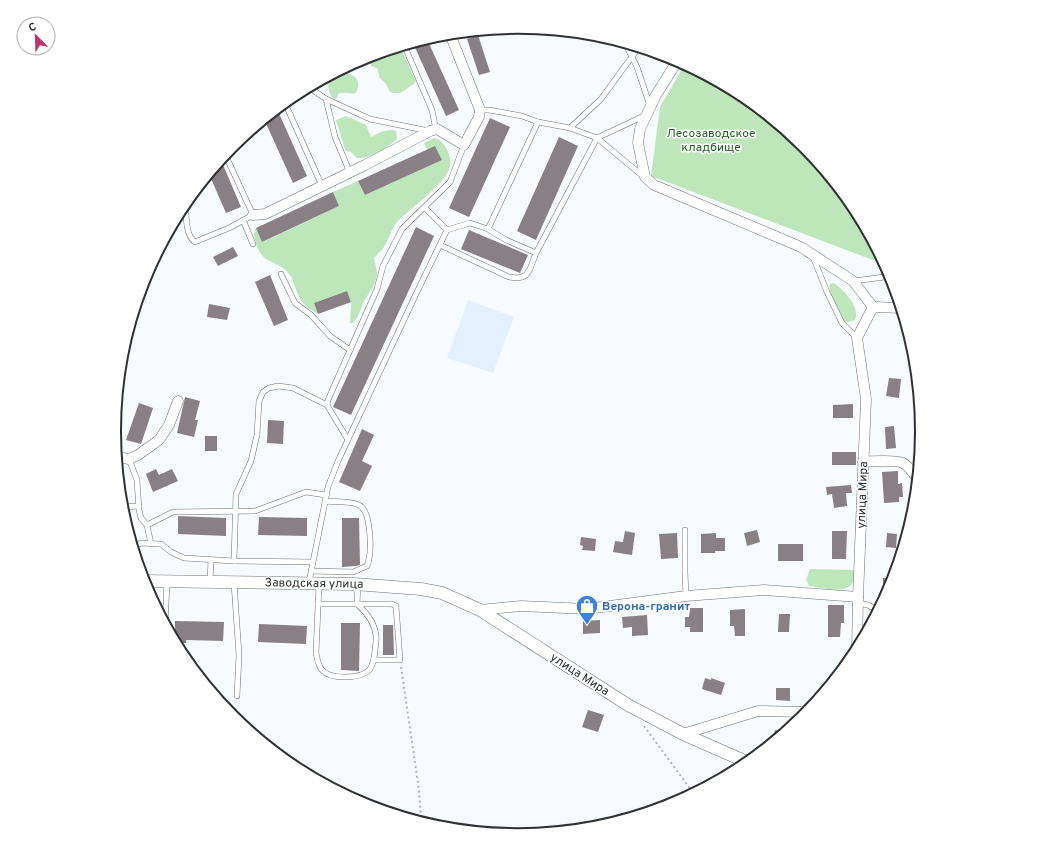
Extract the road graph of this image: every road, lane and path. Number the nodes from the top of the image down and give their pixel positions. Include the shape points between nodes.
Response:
1 (452, 40) edge
2 (629, 50) edge
3 (406, 51) edge
4 (635, 52) edge
5 (632, 57) junction
6 (675, 66) edge
7 (314, 91) edge
8 (326, 99) junction
9 (287, 109) edge
10 (480, 110) junction
11 (649, 111) junction
12 (538, 122) junction
13 (570, 128) junction
14 (433, 130) junction
15 (597, 138) junction
16 (464, 145) junction
17 (228, 160) edge
18 (350, 173) junction
19 (645, 178) junction
20 (322, 186) junction
21 (425, 208) junction
22 (187, 213) edge
23 (253, 215) junction
24 (243, 220) junction
25 (488, 229) junction
26 (448, 230) junction
27 (253, 244) dead end
28 (440, 245) junction
29 (536, 253) junction
30 (812, 254) junction
31 (281, 274) dead end
32 (885, 277) edge
33 (853, 281) junction
34 (873, 307) junction
35 (896, 308) edge
36 (857, 338) junction
37 (350, 350) junction
38 (178, 401) dead end
39 (327, 405) junction
40 (348, 440) junction
41 (122, 458) edge
42 (129, 459) junction
43 (864, 462) junction
44 (914, 473) edge
45 (326, 494) junction
46 (325, 501) junction
47 (139, 506) junction
48 (129, 507) edge
49 (235, 512) junction
50 (147, 525) junction
51 (685, 530) dead end
52 (151, 544) junction
53 (138, 545) edge
54 (211, 560) junction
55 (234, 561) junction
56 (313, 562) junction
57 (313, 579) junction
58 (150, 581) edge
59 (167, 581) junction
60 (210, 582) junction
61 (234, 582) junction
62 (358, 584) junction
63 (686, 596) junction
64 (858, 600) junction
65 (318, 604) junction
66 (358, 604) junction
67 (874, 608) edge
68 (480, 610) junction
69 (166, 614) edge
70 (857, 639) edge
71 (374, 660) junction
72 (400, 660) junction
73 (237, 696) dead end
74 (801, 712) edge
75 (642, 724) dead end
76 (684, 734) junction
77 (742, 760) edge
78 (691, 790) edge
79 (421, 816) edge

1 - 10 street
2 - 5 lane
3 - 14 lane via 432,110
4 - 5 lane
5 - 11 lane
5 - 13 lane via 601,99
6 - 11 street
7 - 8 lane
8 - 14 lane via 370,118
8 - 18 lane via 335,137
9 - 20 lane
10 - 12 lane via 522,116
10 - 16 street
11 - 15 lane
11 - 19 street via 640,129 638,143
12 - 13 lane
12 - 25 lane
13 - 15 lane
14 - 16 street via 437,129
14 - 18 street
15 - 19 lane
15 - 29 lane
16 - 21 lane via 450,182
17 - 23 lane
18 - 20 street
19 - 30 street via 654,185 801,247
20 - 23 street via 265,214
21 - 26 lane
21 - 37 lane via 402,229 383,266 377,289
22 - 24 lane via 190,237 195,242
23 - 24 lane
24 - 27 lane
25 - 26 lane via 470,223
25 - 29 lane
26 - 28 lane
28 - 29 lane via 517,278 526,275
28 - 40 lane
30 - 33 street
30 - 36 lane via 842,323
31 - 37 lane via 295,303 311,315 330,336
32 - 33 lane
33 - 34 street
34 - 35 street
34 - 36 street
36 - 43 street, улица Мира via 866,399
37 - 39 lane
38 - 42 street via 169,425 159,440
39 - 40 lane
39 - 49 lane via 294,388 278,386 263,392 259,401 257,435 251,461 236,494
40 - 45 lane
41 - 42 street
42 - 47 lane via 137,480
43 - 44 street via 902,462
43 - 64 street, улица Мира
45 - 46 lane
45 - 49 lane via 306,492 255,511
46 - 56 lane
46 - 57 lane via 357,504 362,507 369,519 370,560 367,566 353,572
47 - 48 lane
47 - 50 lane via 141,518
49 - 50 lane via 173,512
49 - 55 lane
50 - 52 lane
51 - 63 lane
52 - 53 lane
52 - 54 lane via 161,544 184,558
54 - 55 lane
54 - 60 lane
55 - 56 lane
56 - 57 lane
57 - 61 street, Заводская улица
57 - 62 street, Заводская улица
57 - 65 lane
58 - 59 street, Заводская улица
59 - 60 street, Заводская улица
59 - 69 lane
60 - 61 street, Заводская улица
61 - 73 lane via 239,655
62 - 66 lane
62 - 68 street, Заводская улица via 442,593
63 - 64 street via 764,590
63 - 68 street via 587,609 521,606
64 - 67 lane
64 - 70 street, улица Мира
65 - 66 lane
65 - 71 lane via 316,653 322,670 330,676 358,676 370,670
66 - 71 lane via 366,612 376,635
66 - 72 lane via 396,606
68 - 76 street, улица Мира via 628,705
71 - 72 lane
72 - 79 path
74 - 76 street via 758,712
75 - 78 path
76 - 77 street, улица Мира

